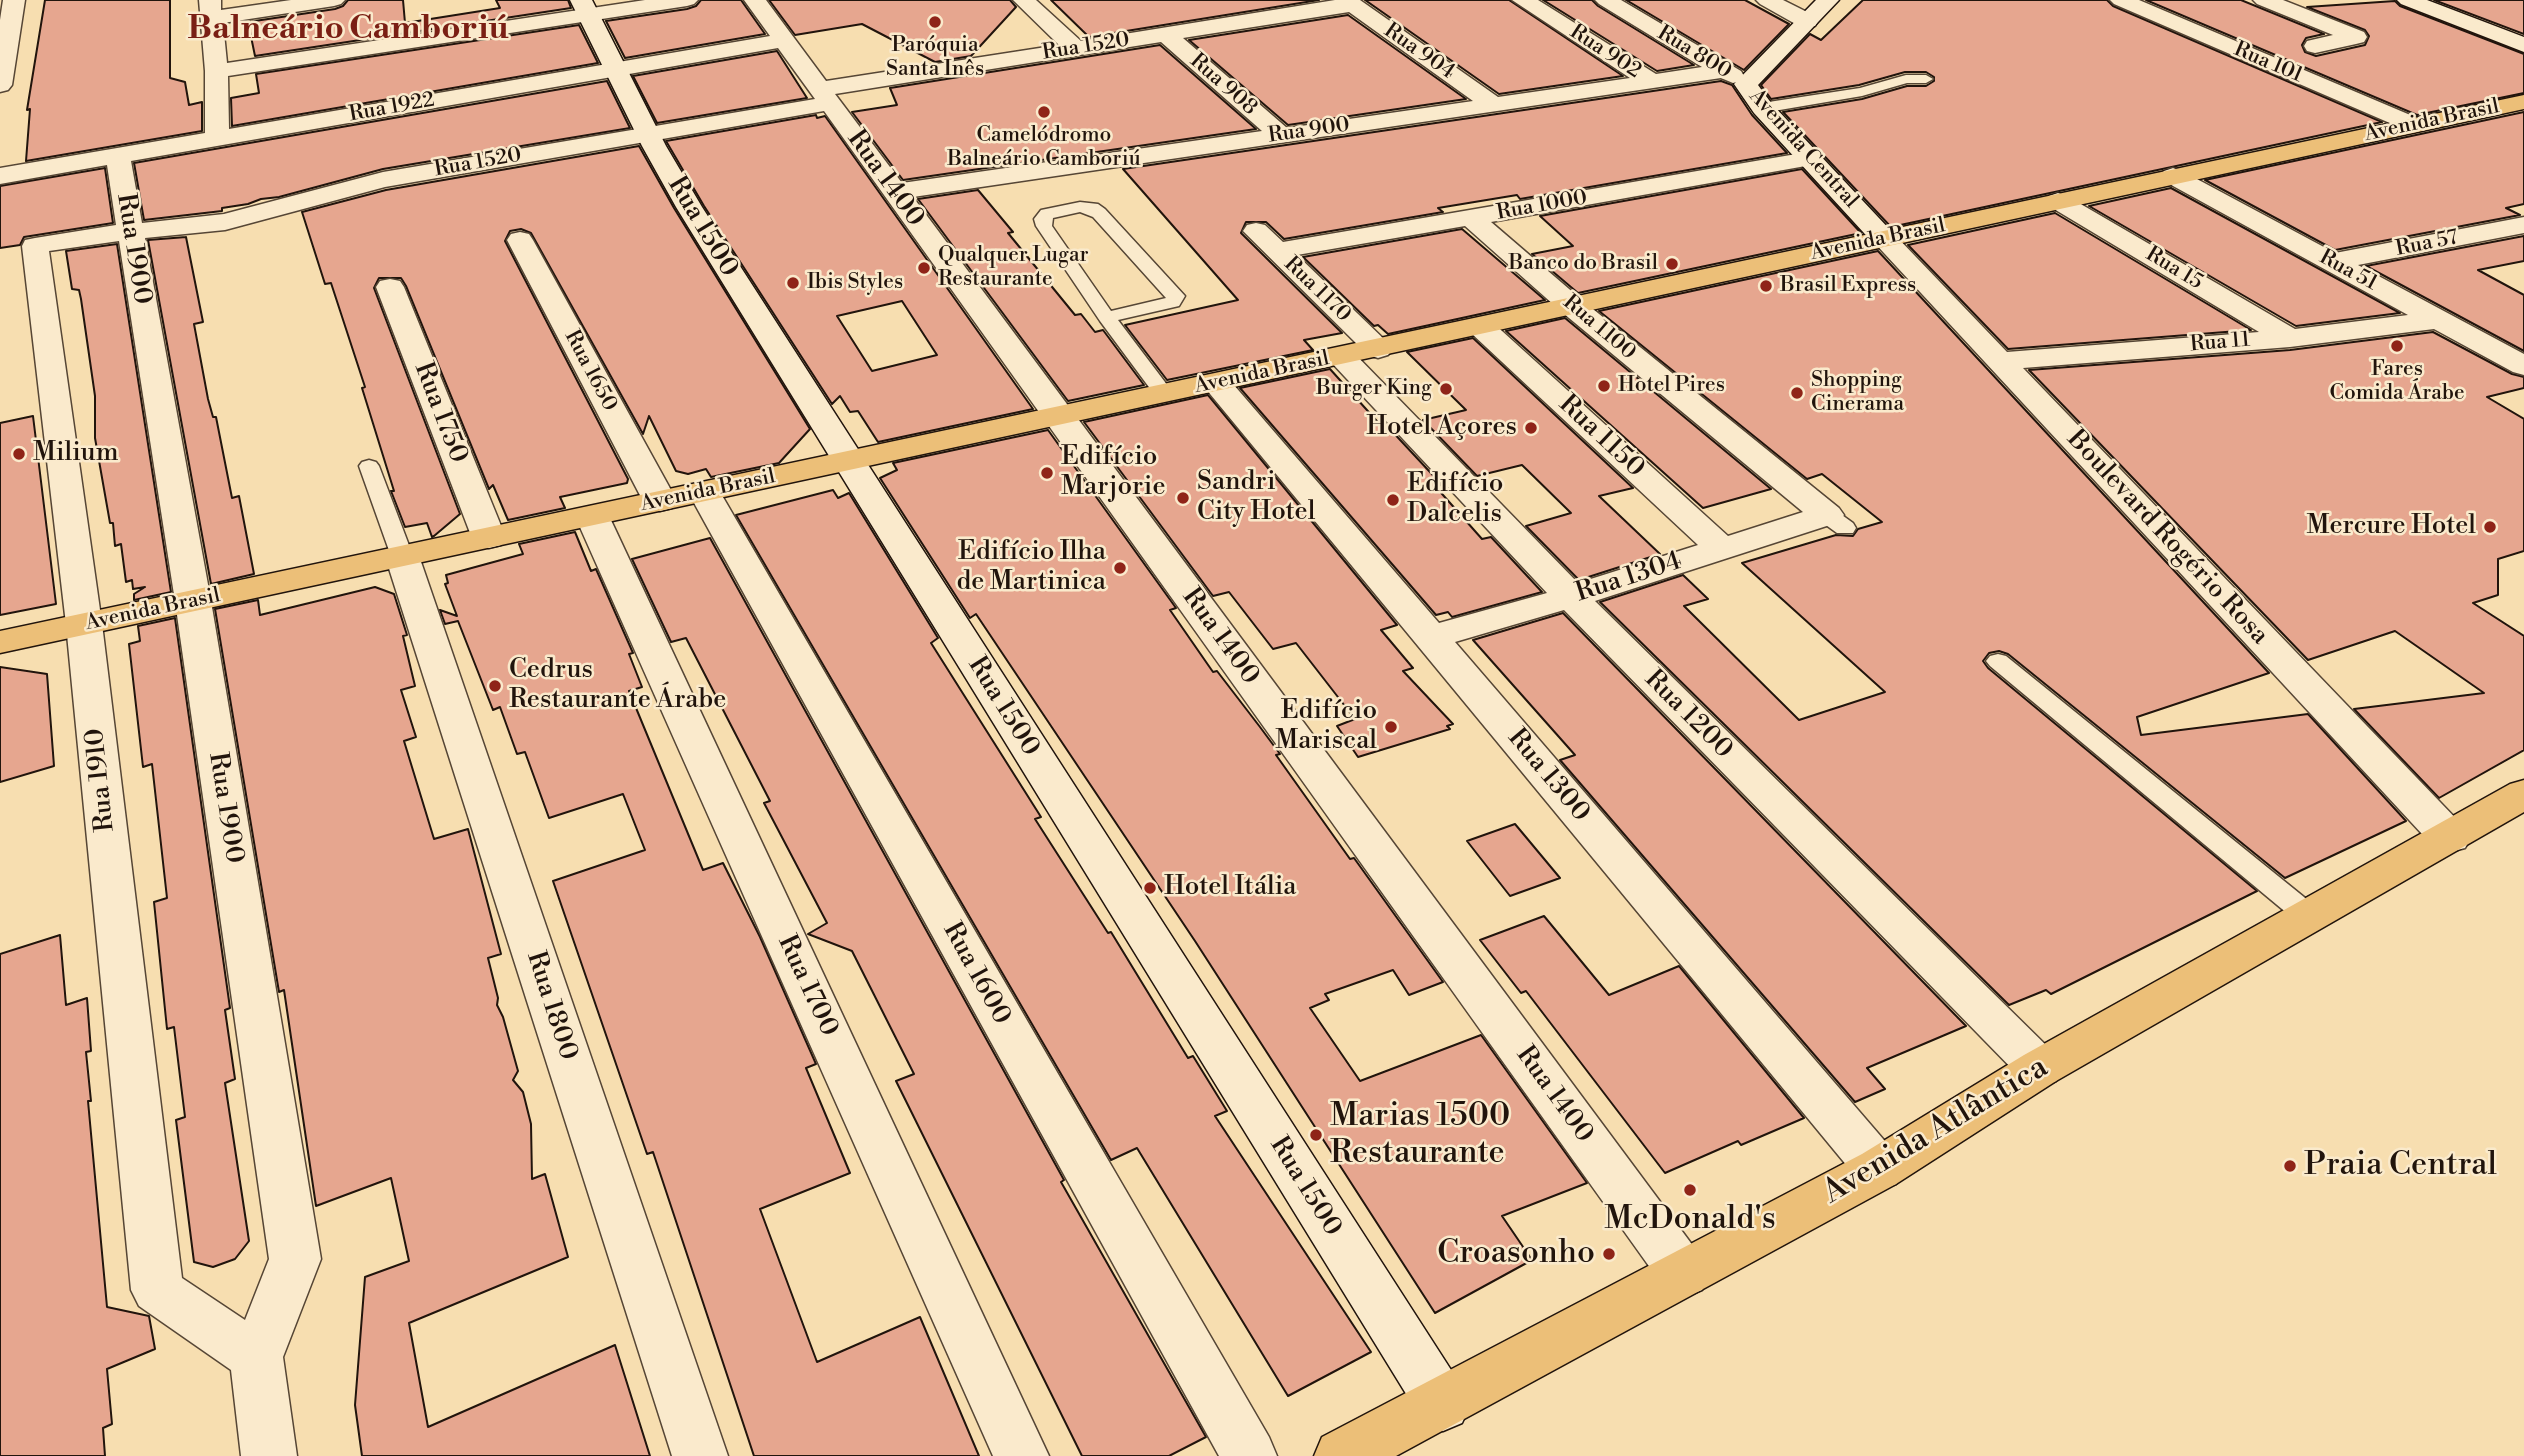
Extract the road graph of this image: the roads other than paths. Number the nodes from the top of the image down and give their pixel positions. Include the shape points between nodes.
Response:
1 (14, 0) edge
2 (334, 0) edge
3 (687, 0) edge
4 (755, 0) edge
5 (1024, 0) edge
6 (1523, 0) edge
7 (1606, 0) edge
8 (1768, 0) edge
9 (1828, 0) edge
10 (2121, 0) edge
11 (2264, 0) edge
12 (2408, 0) edge
13 (1349, 2) edge
14 (585, 7) edge
15 (1202, 8) dead end
16 (211, 9) edge
17 (1807, 21) junction
18 (1223, 25) junction
19 (1165, 34) junction
20 (785, 40) junction
21 (2524, 45) edge
22 (2315, 46) dead end
23 (1076, 48) junction
24 (616, 69) junction
25 (216, 71) junction
26 (1724, 71) junction
27 (1926, 79) dead end
28 (1651, 81) junction
29 (1745, 84) junction
30 (0, 85) edge
31 (825, 96) junction
32 (2524, 102) edge
33 (1493, 104) junction
34 (1762, 108) junction
35 (2414, 125) junction
36 (648, 134) junction
37 (1281, 135) junction
38 (217, 138) junction
39 (118, 156) junction
40 (1808, 159) junction
41 (0, 176) edge
42 (2173, 176) junction
43 (895, 192) junction
44 (2058, 201) junction
45 (1471, 218) junction
46 (2524, 225) edge
47 (130, 232) junction
48 (1884, 239) junction
49 (520, 240) dead end
50 (1266, 241) joint
51 (2330, 262) junction
52 (390, 287) dead end
53 (1573, 307) junction
54 (1106, 317) junction
55 (2438, 320) junction
56 (1481, 327) junction
57 (2290, 338) junction
58 (1378, 349) junction
59 (1341, 356) junction
60 (2001, 361) junction
61 (2524, 366) edge
62 (1216, 383) junction
63 (1164, 394) junction
64 (1060, 416) junction
65 (848, 461) junction
66 (369, 466) dead end
67 (704, 492) junction
68 (660, 501) junction
69 (593, 516) junction
70 (1836, 521) joint
71 (489, 538) junction
72 (1720, 547) junction
73 (402, 556) junction
74 (1571, 597) junction
75 (193, 601) junction
76 (84, 624) junction
77 (1430, 637) junction
78 (0, 642) edge
79 (1998, 661) dead end
80 (2524, 794) edge
81 (2450, 838) junction
82 (2310, 917) junction
83 (2040, 1068) junction
84 (1879, 1169) junction
85 (1684, 1274) junction
86 (256, 1357) junction
87 (1443, 1405) junction
88 (269, 1456) edge
89 (700, 1456) edge
90 (1021, 1456) edge
91 (1249, 1456) edge
92 (1342, 1456) edge

1 - 30 street
2 - 16 street
3 - 14 street
4 - 20 street, Rua 1400
5 - 23 street
6 - 28 street, Rua 902
7 - 26 street, Rua 800
8 - 17 street
9 - 17 street, Avenida Central
10 - 35 street, Rua 101
11 - 22 street via 2356,37
12 - 21 street
13 - 18 street, Rua 1520
13 - 33 street, Rua 904
14 - 24 street, Rua 1500
14 - 25 street
15 - 18 street
16 - 25 street
17 - 29 street, Avenida Central
18 - 19 street, Rua 1520
19 - 23 street, Rua 1520
19 - 37 street, Rua 908
20 - 24 street, Rua 1922
20 - 31 street, Rua 1400
23 - 31 street, Rua 1520
24 - 36 street, Rua 1500
24 - 38 street, Rua 1922
25 - 38 street
26 - 28 street, Rua 900
26 - 29 street, Rua 800
27 - 34 lane
28 - 33 street, Rua 900
29 - 34 street, Avenida Central
31 - 36 street, Rua 1520
31 - 43 street, Rua 1400
32 - 35 main road, Avenida Brasil
33 - 37 street, Rua 900
34 - 40 street, Avenida Central
35 - 42 main road, Avenida Brasil
36 - 47 street, Rua 1520 via 383,180 225,222
36 - 65 street, Rua 1500
37 - 43 street, Rua 900
38 - 39 street, Rua 1922
39 - 41 street, Rua 1922
39 - 47 street, Rua 1900
40 - 45 street, Rua 1000
40 - 48 street, Avenida Central
42 - 44 main road, Avenida Brasil
42 - 51 street, Rua 51
43 - 64 street, Rua 1400
44 - 48 main road, Avenida Brasil
44 - 57 street, Rua 15
45 - 50 street, Rua 1000
45 - 53 street, Rua 1100
46 - 51 street, Rua 57
47 - 75 street, Rua 1900
47 - 76 street, Rua 1910 via 36,246
48 - 53 main road, Avenida Brasil
48 - 60 street, Boulevard Rogério Rosa
49 - 68 street, Rua 1650
50 - 58 street, Rua 1170
51 - 55 street, Rua 51
52 - 71 street, Rua 1750
53 - 56 main road, Avenida Brasil
53 - 70 street, Rua 1100
54 - 54 lane via 1044,226 1042,219 1047,215 1080,207 1099,212 1176,296 1173,302
54 - 63 lane
55 - 57 street, Rua 11
55 - 61 street, Rua 51
56 - 58 main road, Avenida Brasil
56 - 72 street, Rua 1150
57 - 60 street, Rua 11
58 - 59 main road, Avenida Brasil
59 - 62 main road, Avenida Brasil
59 - 74 street, Rua 1200
60 - 81 street, Boulevard Rogério Rosa
62 - 63 main road, Avenida Brasil
62 - 77 street, Rua 1300
63 - 64 main road, Avenida Brasil
64 - 65 main road, Avenida Brasil
64 - 85 street, Rua 1400
65 - 67 main road, Avenida Brasil
65 - 87 street, Rua 1500
66 - 73 lane
67 - 68 main road, Avenida Brasil
67 - 91 street, Rua 1600
68 - 69 main road, Avenida Brasil
69 - 71 main road, Avenida Brasil
69 - 90 street, Rua 1700
70 - 72 street, Rua 1304
71 - 73 main road, Avenida Brasil
72 - 74 street, Rua 1304
73 - 75 main road, Avenida Brasil
73 - 89 street, Rua 1800
74 - 77 street, Rua 1304
74 - 83 street, Rua 1200
75 - 76 main road, Avenida Brasil
75 - 86 street, Rua 1900 via 296,1259
76 - 78 main road, Avenida Brasil
76 - 86 street, Rua 1910 via 157,1290
77 - 84 street, Rua 1300
79 - 82 lane
80 - 81 main road, Avenida Atlântica
81 - 82 main road, Avenida Atlântica
82 - 83 main road, Avenida Atlântica
83 - 84 main road, Avenida Atlântica
84 - 85 main road, Avenida Atlântica
85 - 87 main road, Avenida Atlântica
86 - 88 street, Rua 1900
87 - 92 main road, Avenida Atlântica

